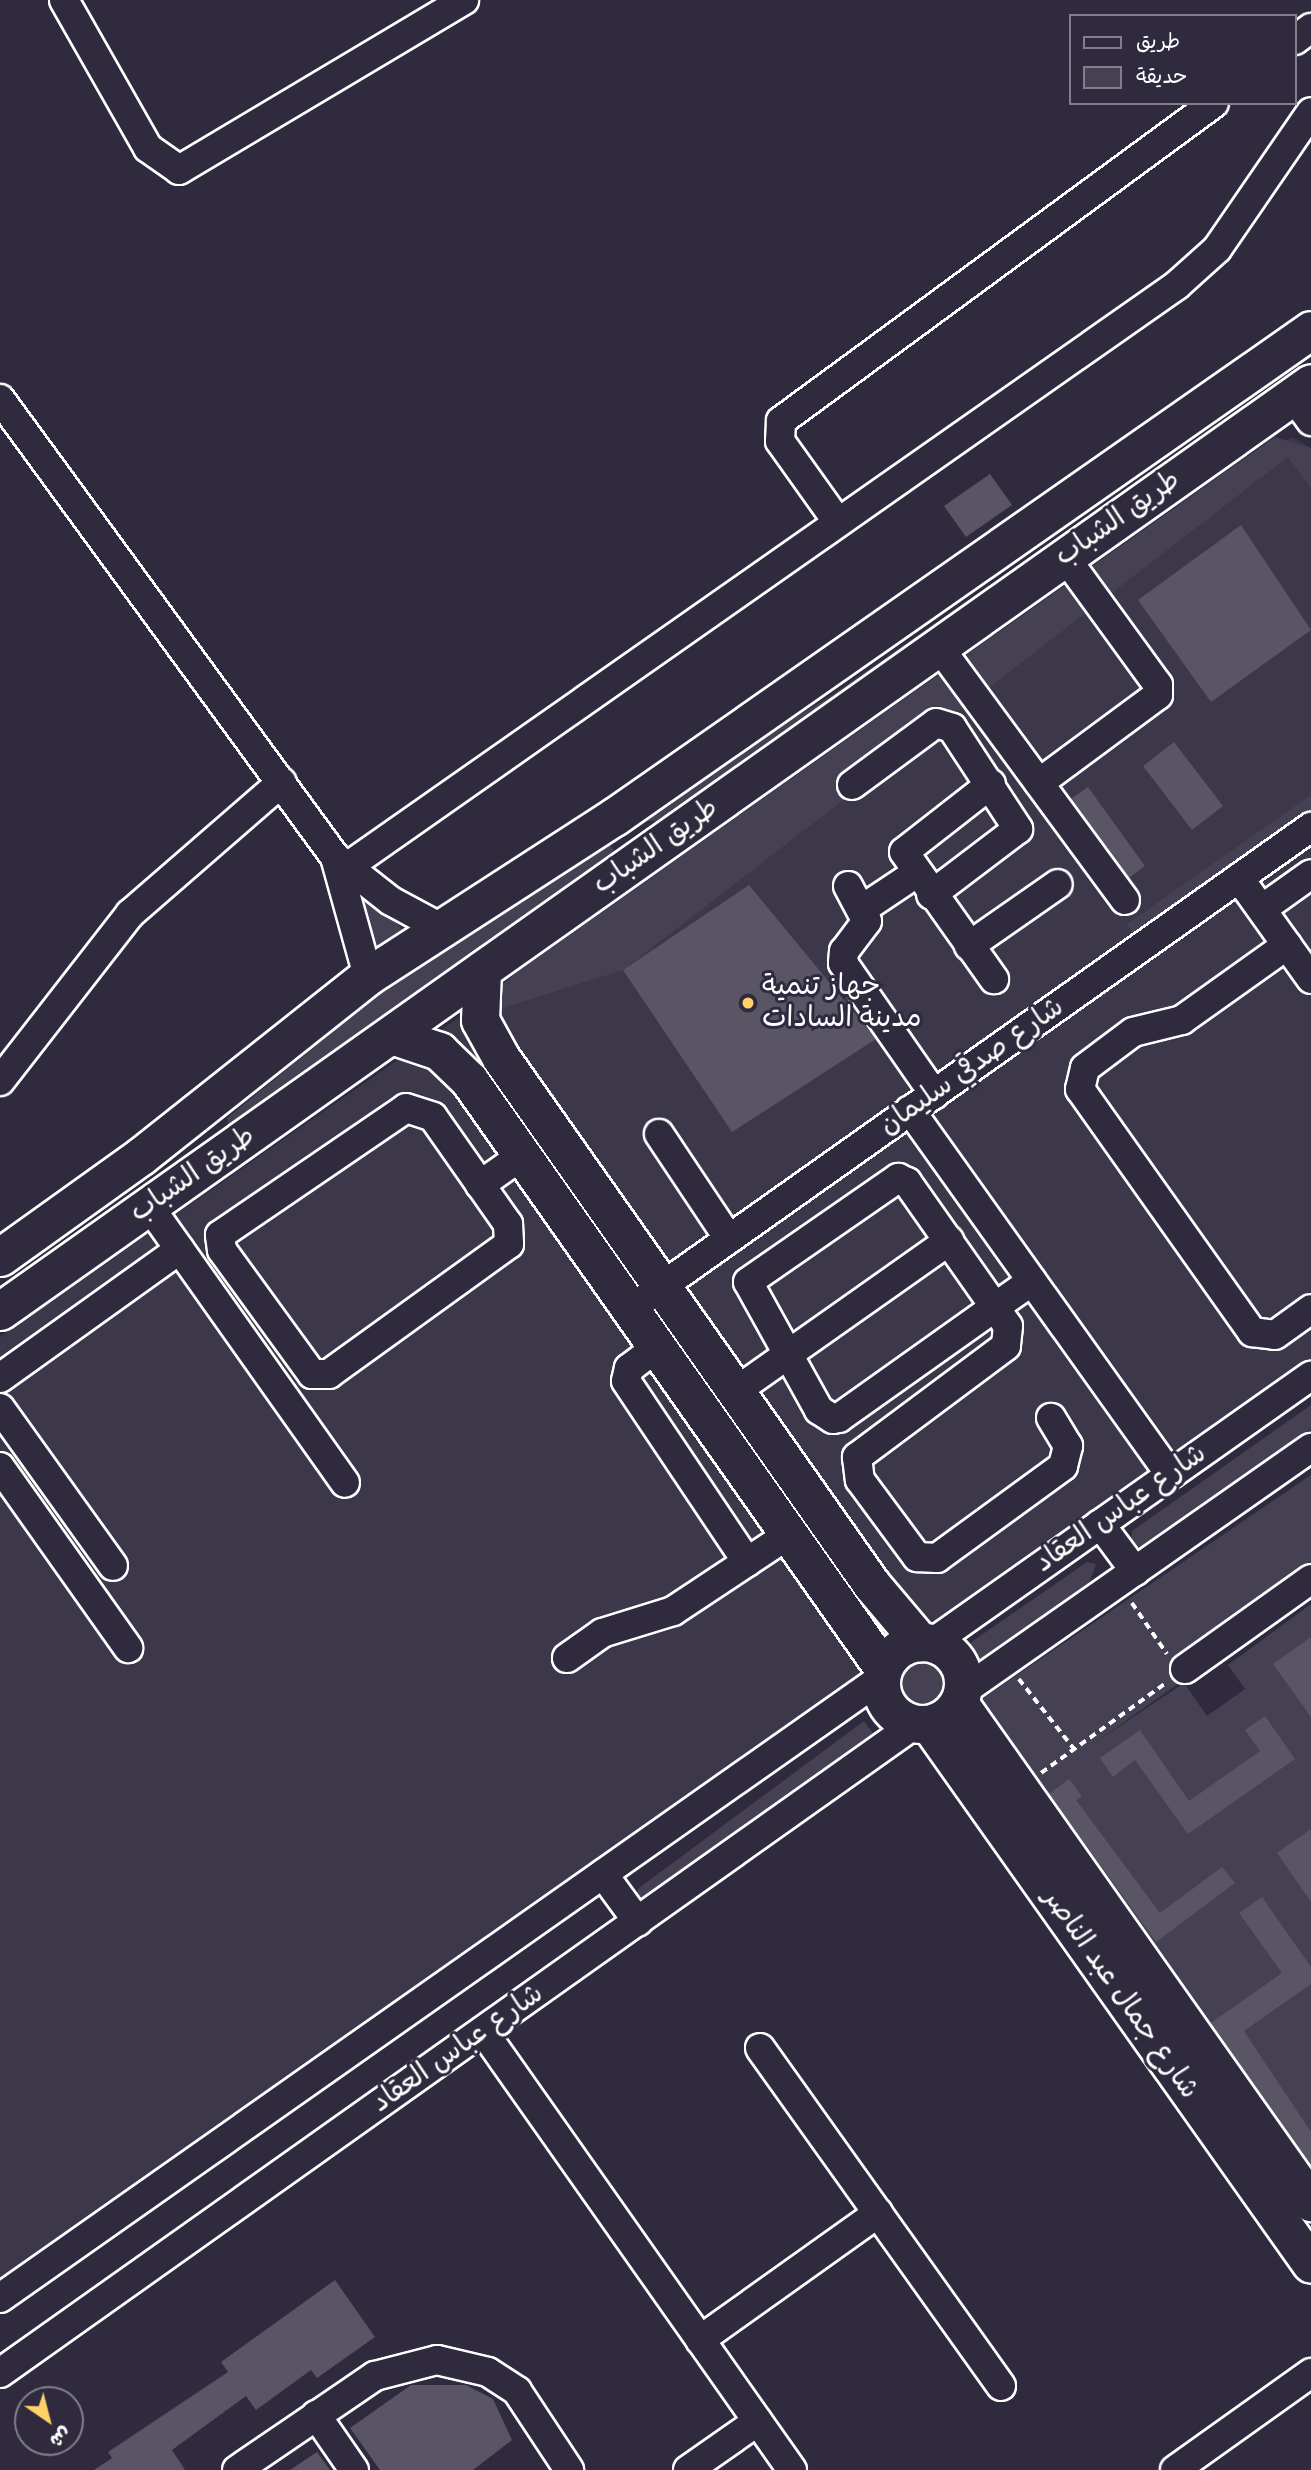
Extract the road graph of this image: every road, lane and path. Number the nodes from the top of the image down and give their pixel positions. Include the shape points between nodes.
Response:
1 (64, 0) edge
2 (464, 0) edge
3 (1211, 105) edge
4 (1311, 112) edge
5 (1311, 330) edge
6 (0, 399) edge
7 (1305, 400) edge
8 (837, 522) junction
9 (1065, 557) junction
10 (939, 647) junction
11 (282, 782) junction
12 (1039, 783) junction
13 (991, 784) junction
14 (852, 785) dead end
15 (614, 817) junction
16 (1311, 827) edge
17 (643, 856) junction
18 (341, 865) junction
19 (1311, 874) edge
20 (1239, 878) junction
21 (923, 884) junction
22 (1058, 884) dead end
23 (1125, 900) dead end
24 (1262, 909) junction
25 (439, 927) junction
26 (1287, 945) junction
27 (970, 946) junction
28 (482, 970) junction
29 (368, 976) junction
30 (993, 979) dead end
31 (1311, 979) edge
32 (391, 1035) junction
33 (501, 1058) junction
34 (469, 1080) junction
35 (0, 1081) edge
36 (934, 1094) junction
37 (911, 1110) junction
38 (192, 1114) junction
39 (659, 1134) dead end
40 (225, 1152) junction
41 (524, 1154) junction
42 (480, 1185) junction
43 (149, 1206) junction
44 (729, 1239) junction
45 (949, 1241) junction
46 (180, 1249) junction
47 (0, 1256) edge
48 (1032, 1281) junction
49 (662, 1286) junction
50 (633, 1307) junction
51 (995, 1307) junction
52 (1311, 1309) edge
53 (0, 1311) edge
54 (660, 1345) junction
55 (791, 1352) junction
56 (1311, 1376) edge
57 (0, 1378) edge
58 (744, 1400) junction
59 (0, 1408) edge
60 (1051, 1418) dead end
61 (721, 1430) junction
62 (1311, 1448) edge
63 (0, 1467) edge
64 (1170, 1475) junction
65 (345, 1483) dead end
66 (1100, 1524) junction
67 (791, 1533) junction
68 (747, 1562) junction
69 (113, 1566) dead end
70 (1126, 1577) junction
71 (1311, 1579) edge
72 (926, 1642) junction
73 (128, 1648) dead end
74 (566, 1658) dead end
75 (1005, 1662) junction
76 (1182, 1671) junction
77 (882, 1673) junction
78 (960, 1697) junction
79 (922, 1724) junction
80 (1074, 1749) junction
81 (1020, 1788) junction
82 (603, 1874) junction
83 (638, 1922) junction
84 (483, 2031) junction
85 (760, 2048) dead end
86 (1305, 2185) edge
87 (1263, 2196) junction
88 (878, 2213) junction
89 (1300, 2224) edge
90 (1311, 2264) edge
91 (0, 2298) edge
92 (701, 2340) junction
93 (0, 2373) edge
94 (1311, 2373) edge
95 (1001, 2386) dead end
96 (316, 2415) junction
97 (758, 2421) junction
98 (237, 2470) edge
99 (354, 2470) edge
100 (569, 2470) edge
101 (688, 2470) edge
102 (792, 2470) edge
103 (1175, 2470) edge

1 - 2 street via 148,148 178,170
3 - 8 street via 781,421 779,440
4 - 8 street via 1224,239 1177,285
5 - 15 main road, طريق الشباب
6 - 11 street
7 - 9 main road, طريق الشباب
8 - 18 street
9 - 10 main road, طريق الشباب
9 - 12 street via 1158,685 1158,695
10 - 12 street
10 - 17 main road, طريق الشباب
11 - 18 street
11 - 35 street via 130,915
12 - 23 street
13 - 14 street via 952,728 940,722
13 - 21 street via 905,846
13 - 21 street via 1018,824 1016,833
15 - 17 main road via 639,827
15 - 25 main road, طريق الشباب
16 - 20 street, شارع صدقي سليمان
17 - 28 main road, طريق الشباب
18 - 25 street via 391,901
18 - 29 street
19 - 24 street
20 - 24 street
20 - 36 street, شارع صدقي سليمان
21 - 27 street
21 - 36 street via 856,897 866,927 844,951 843,963
22 - 27 street
24 - 26 street
25 - 29 main road, طريق الشباب
26 - 31 street
26 - 52 street via 1182,1020 1133,1032 1085,1068 1080,1090 1252,1332 1275,1335
27 - 30 street
28 - 32 main road, طريق الشباب
28 - 33 main road via 480,1020
29 - 38 main road, طريق الشباب
32 - 34 main road via 439,1051
32 - 40 main road, طريق الشباب
33 - 34 main road via 484,1062
33 - 49 main road
34 - 41 main road
36 - 37 street, شارع صدقي سليمان
37 - 44 street, شارع صدقي سليمان
37 - 48 street
38 - 40 main road via 202,1139
38 - 47 main road, طريق الشباب
39 - 44 street
40 - 43 main road, طريق الشباب
41 - 42 street
41 - 50 main road
42 - 42 street via 433,1117 407,1108 223,1230 219,1246 300,1366 323,1376 505,1250 508,1224
43 - 46 street
43 - 53 main road, طريق الشباب
44 - 49 street, شارع صدقي سليمان
45 - 51 street
45 - 55 street
45 - 55 street via 907,1182 893,1178 775,1259 750,1278 748,1287
46 - 57 street
46 - 65 street
48 - 51 street
48 - 64 street
49 - 50 street, شارع صدقي سليمان
49 - 58 main road
50 - 54 main road
51 - 55 street via 839,1418 819,1410
51 - 60 street via 1008,1326 1006,1346 860,1450 860,1480 911,1552 937,1558 1063,1466 1068,1446
54 - 61 main road
54 - 68 street via 629,1368 626,1381
55 - 58 street
56 - 64 street, شارع عباس العقاد
58 - 61 main road
58 - 72 main road via 872,1585
59 - 69 street
61 - 67 main road
62 - 70 street, شارع عباس العقاد
63 - 73 street
64 - 66 street, شارع عباس العقاد
66 - 70 street
66 - 72 street, شارع عباس العقاد
67 - 68 street
67 - 77 main road
68 - 74 street via 673,1611 602,1633
70 - 75 street, شارع عباس العقاد
70 - 76 path
71 - 76 street
72 - 77 main road via 905,1645
72 - 78 main road via 960,1667
75 - 78 street, شارع عباس العقاد
75 - 80 path
76 - 80 path
77 - 79 main road via 889,1709
77 - 82 street
78 - 79 main road
78 - 81 main road, شارع جمال عبد الناصر
79 - 83 street, شارع عباس العقاد
79 - 87 main road, شارع جمال عبد الناصر
80 - 81 path
81 - 86 main road, شارع جمال عبد الناصر
82 - 83 street
82 - 91 street
83 - 84 street, شارع عباس العقاد
84 - 92 street
84 - 93 street, شارع عباس العقاد
85 - 88 street
86 - 87 street
87 - 89 main road, شارع جمال عبد الناصر
88 - 92 street
88 - 95 street
89 - 90 main road, شارع جمال عبد الناصر
92 - 97 street
94 - 103 street
96 - 98 street
96 - 99 street
96 - 100 street via 390,2369 454,2362 488,2372 517,2391
97 - 101 street
97 - 102 street

